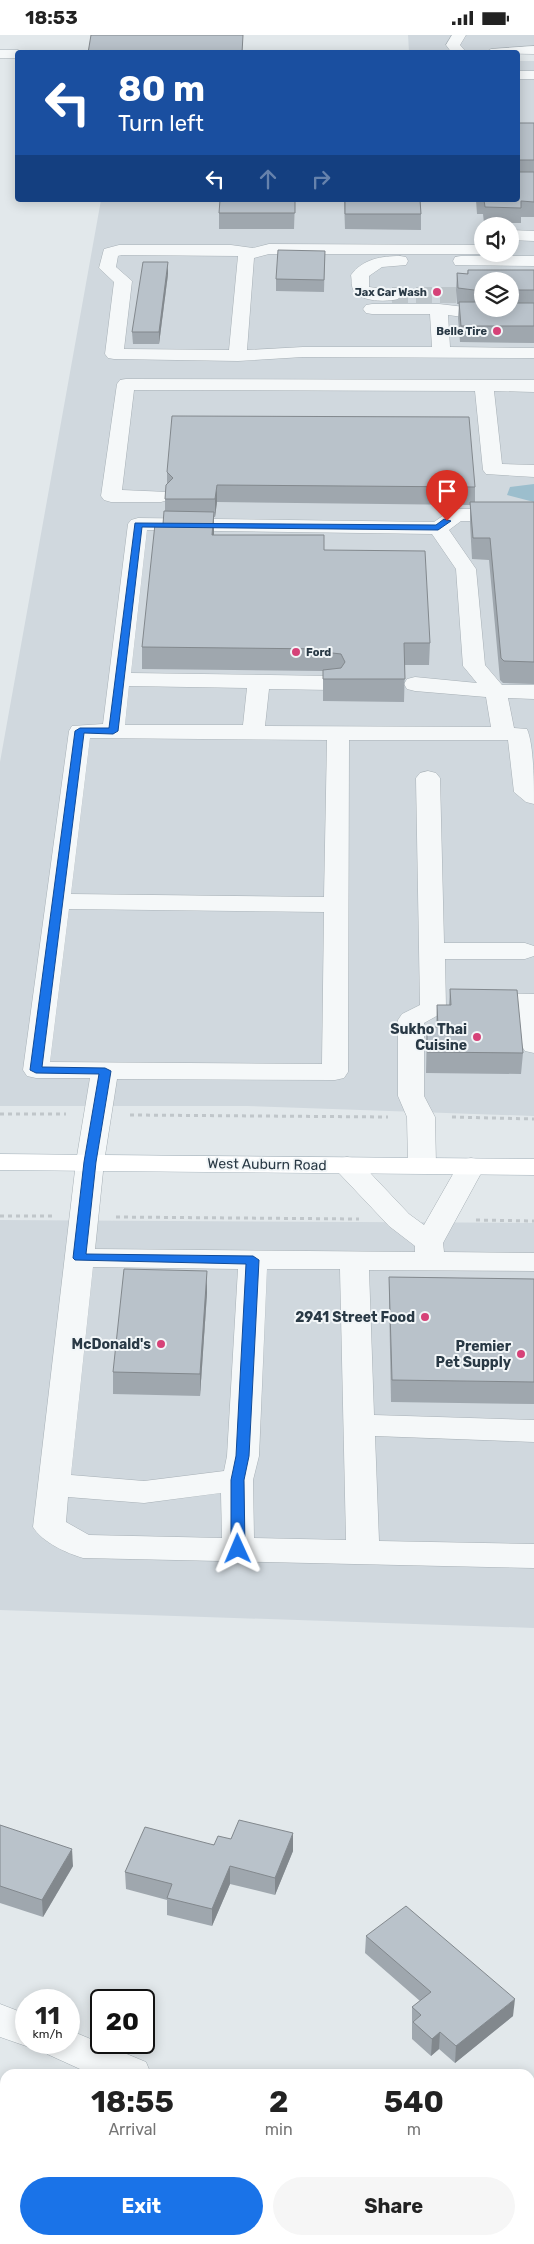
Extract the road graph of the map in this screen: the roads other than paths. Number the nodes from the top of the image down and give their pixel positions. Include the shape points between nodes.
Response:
1 (459, 35) edge
2 (457, 50) edge
3 (534, 50) edge
4 (520, 51) edge
5 (0, 54) edge
6 (15, 54) edge
7 (520, 75) edge
8 (534, 75) edge
9 (264, 234) edge
10 (474, 235) edge
11 (519, 235) edge
12 (534, 236) edge
13 (474, 251) edge
14 (519, 251) edge
15 (534, 251) edge
16 (253, 253) junction
17 (534, 261) edge
18 (392, 295) tunnel mouth
19 (370, 303) junction
20 (439, 309) junction
21 (534, 313) edge
22 (441, 353) junction
23 (534, 353) edge
24 (238, 357) junction
25 (484, 386) junction
26 (534, 386) edge
27 (534, 471) edge
28 (161, 496) dead end
29 (534, 515) edge
30 (438, 528) junction
31 (119, 679) junction
32 (259, 682) junction
33 (332, 683) edge
34 (415, 684) dead end
35 (496, 691) junction
36 (534, 692) edge
37 (113, 731) junction
38 (254, 733) junction
39 (338, 734) junction
40 (519, 734) edge
41 (428, 778) dead end
42 (534, 797) edge
43 (58, 901) junction
44 (337, 905) junction
45 (433, 951) junction
46 (525, 951) dead end
47 (432, 1000) junction
48 (534, 1045) edge
49 (105, 1071) junction
50 (0, 1162) edge
51 (90, 1162) junction
52 (347, 1165) junction
53 (422, 1165) junction
54 (471, 1166) junction
55 (534, 1167) edge
56 (433, 1241) junction
57 (79, 1258) junction
58 (253, 1260) junction
59 (354, 1262) junction
60 (534, 1262) edge
61 (360, 1425) junction
62 (534, 1431) edge
63 (237, 1480) junction
64 (53, 1485) junction
65 (238, 1549) junction
66 (364, 1552) junction
67 (534, 1556) edge
68 (0, 2020) edge
69 (15, 2026) edge
70 (80, 2052) edge
71 (120, 2069) edge

1 - 2 street via 453,45
3 - 4 street
5 - 6 street
7 - 8 street
9 - 10 street
11 - 12 street
13 - 16 street via 269,249
14 - 15 street
16 - 24 street via 246,255
16 - 24 street via 232,250 119,250 110,253 107,268 122,281 114,355
17 - 19 street via 383,261 366,267 360,275 361,289
18 - 19 street
19 - 20 street
20 - 21 street via 471,313
20 - 22 street
22 - 23 street
22 - 24 street via 303,352
25 - 26 street
25 - 27 street via 493,470
25 - 28 street via 126,383 111,496
29 - 30 street via 457,515
30 - 31 street via 138,524
30 - 35 street via 466,569 474,666
31 - 32 street
31 - 37 street
32 - 33 street
32 - 38 street
34 - 35 street
35 - 36 street
35 - 40 street
37 - 38 street
37 - 43 street via 80,731
38 - 39 street
39 - 40 street
39 - 44 street
40 - 42 street via 526,792
41 - 45 street
43 - 44 street
43 - 49 street via 36,1070
44 - 49 street via 335,1072
45 - 46 street
45 - 47 street
47 - 48 street via 528,1001
47 - 53 street via 433,1008 411,1020 411,1096 421,1117
49 - 51 street
50 - 51 main road, West Auburn Road
51 - 52 main road, West Auburn Road
51 - 57 street
52 - 53 main road, West Auburn Road
52 - 56 street via 399,1220
53 - 54 main road, West Auburn Road
54 - 55 main road, West Auburn Road
54 - 56 street
56 - 59 street
56 - 60 street
57 - 58 street
57 - 64 street
58 - 59 street
58 - 63 street via 243,1456
59 - 61 street
61 - 62 street
61 - 66 street
63 - 64 street via 144,1492
63 - 65 street
64 - 65 street via 49,1527 83,1546
65 - 66 street
66 - 67 street
68 - 69 street
70 - 71 street

